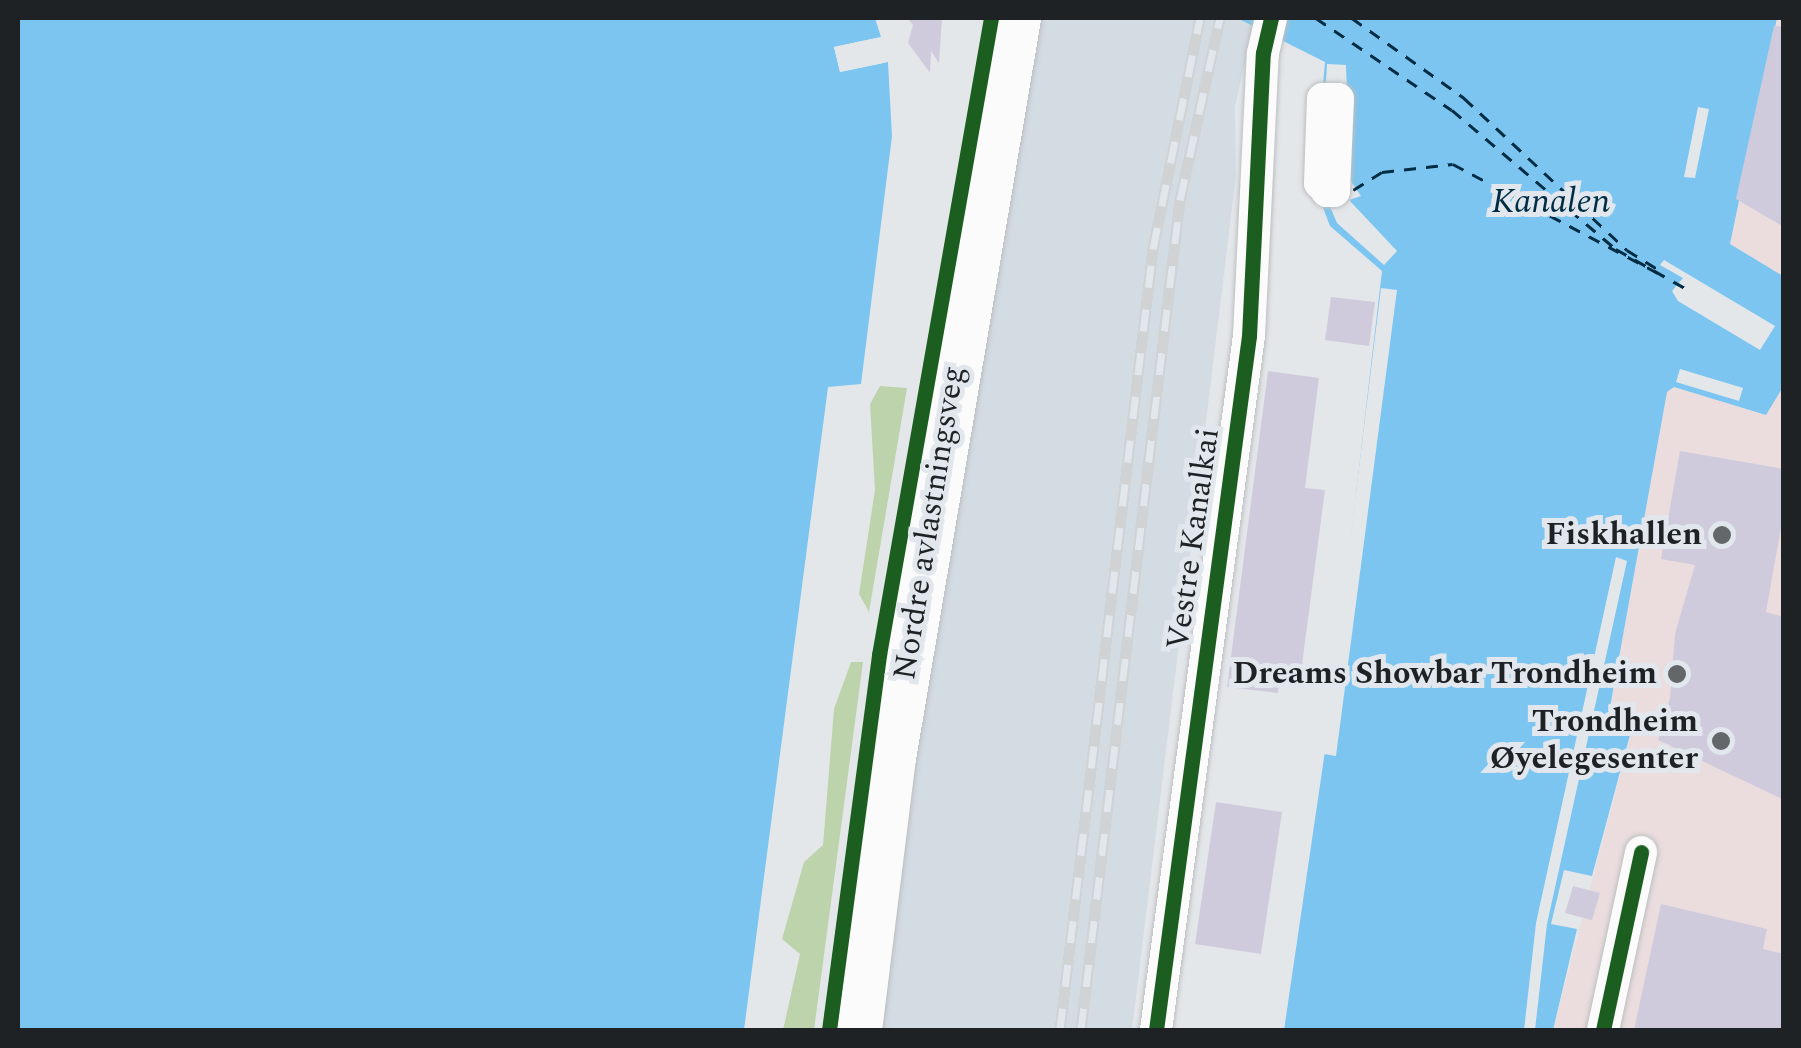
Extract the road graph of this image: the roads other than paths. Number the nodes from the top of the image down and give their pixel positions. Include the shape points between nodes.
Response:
1 (1016, 18) edge
2 (1271, 18) edge
3 (1641, 852) dead end
4 (858, 1030) edge
5 (1156, 1030) edge
6 (1603, 1030) edge

1 - 4 highway, Nordre avlastningsveg via 891,764
2 - 5 street, Vestre Kanalkai via 1262,53 1249,336
3 - 6 street

